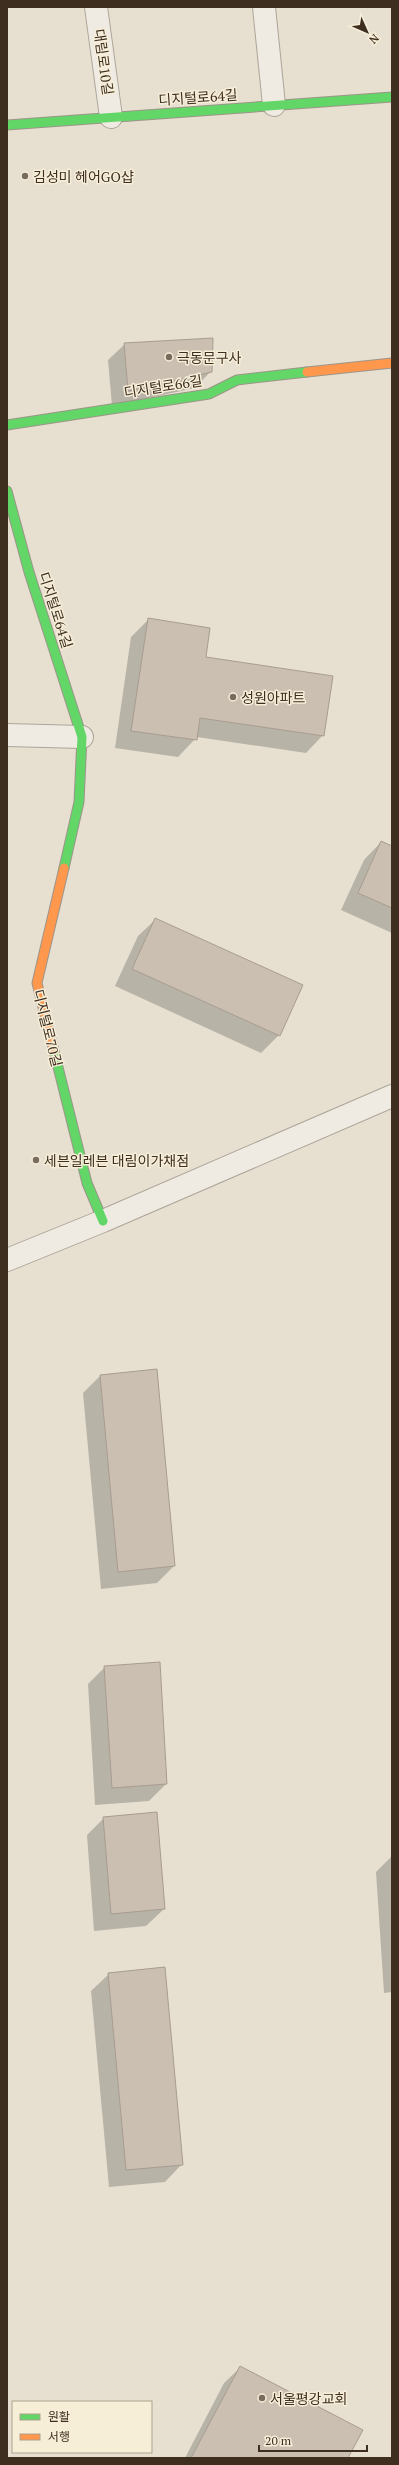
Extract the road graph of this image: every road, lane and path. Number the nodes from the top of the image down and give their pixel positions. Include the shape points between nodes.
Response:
1 (96, 7) edge
2 (264, 7) edge
3 (392, 96) edge
4 (274, 105) junction
5 (112, 117) junction
6 (7, 125) edge
7 (392, 363) edge
8 (7, 425) edge
9 (7, 491) edge
10 (7, 735) edge
11 (82, 737) junction
12 (392, 1096) edge
13 (103, 1221) junction
14 (7, 1260) edge

1 - 5 street, 대림로10길
2 - 4 street
3 - 4 street, 디지털로64길
4 - 5 street, 디지털로64길
5 - 6 street, 디지털로64길
7 - 8 street, 디지털로66길 via 237,380 209,394
9 - 11 street, 디지털로64길 via 29,572
10 - 11 street
11 - 13 street, 디지털로70길 via 79,802 37,983 87,1183
12 - 13 street
13 - 14 street

